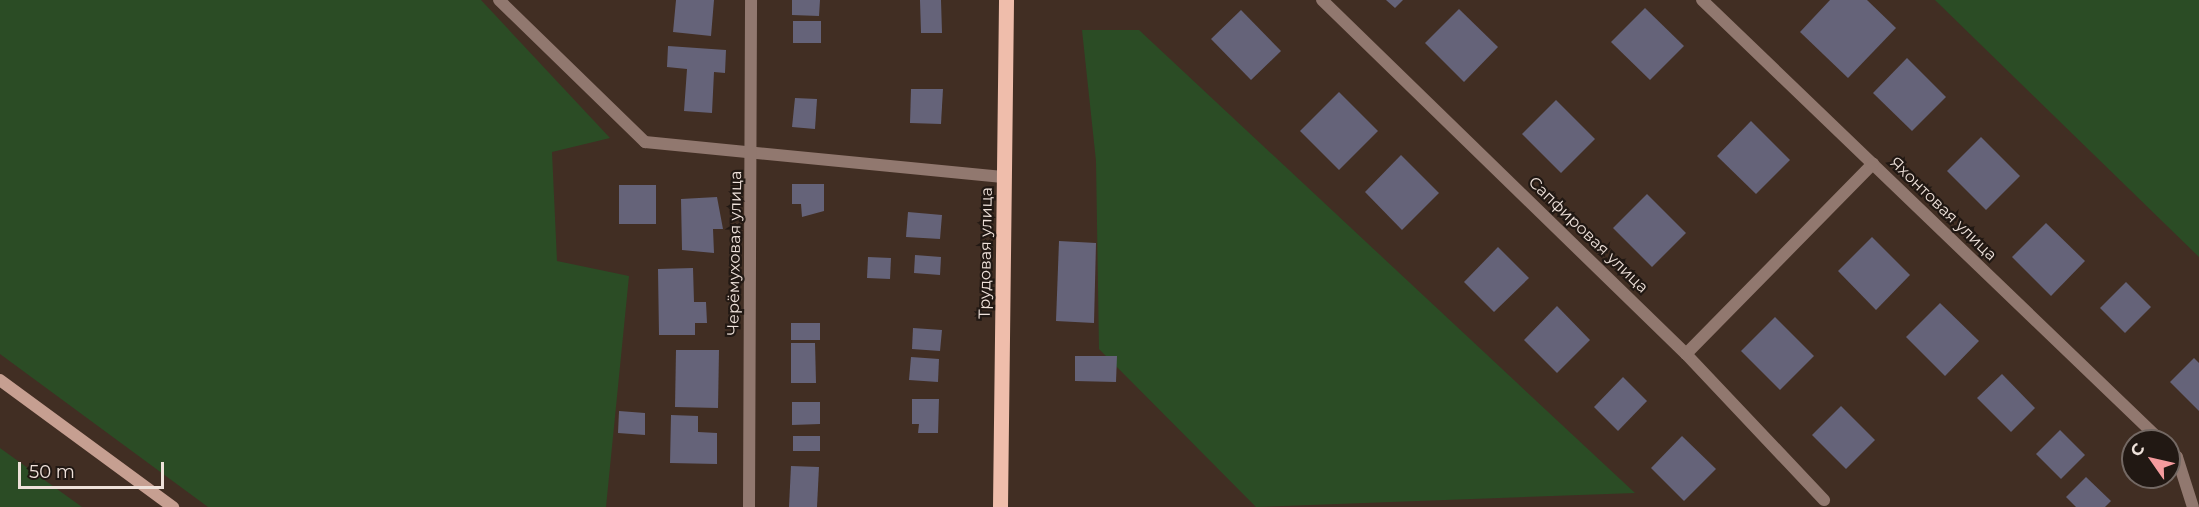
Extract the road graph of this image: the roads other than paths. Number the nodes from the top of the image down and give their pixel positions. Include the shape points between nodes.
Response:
1 (498, 0) edge
2 (751, 0) edge
3 (1006, 0) edge
4 (1322, 0) edge
5 (1702, 0) edge
6 (752, 152) junction
7 (1873, 164) junction
8 (1005, 177) junction
9 (1686, 354) junction
10 (0, 380) edge
11 (2149, 429) edge
12 (2181, 470) edge
13 (1824, 501) dead end
14 (173, 507) edge
15 (749, 507) edge
16 (1000, 507) edge
17 (2193, 507) edge

1 - 6 street via 645,142
2 - 6 street, Черёмуховая улица
3 - 8 main road, Трудовая улица
4 - 9 street, Сапфировая улица
5 - 7 street, Яхонтовая улица
6 - 8 street
6 - 15 street, Черёмуховая улица
7 - 9 street
7 - 11 street, Яхонтовая улица
8 - 16 main road, Трудовая улица
9 - 13 street, Сапфировая улица
10 - 14 street
12 - 17 street

